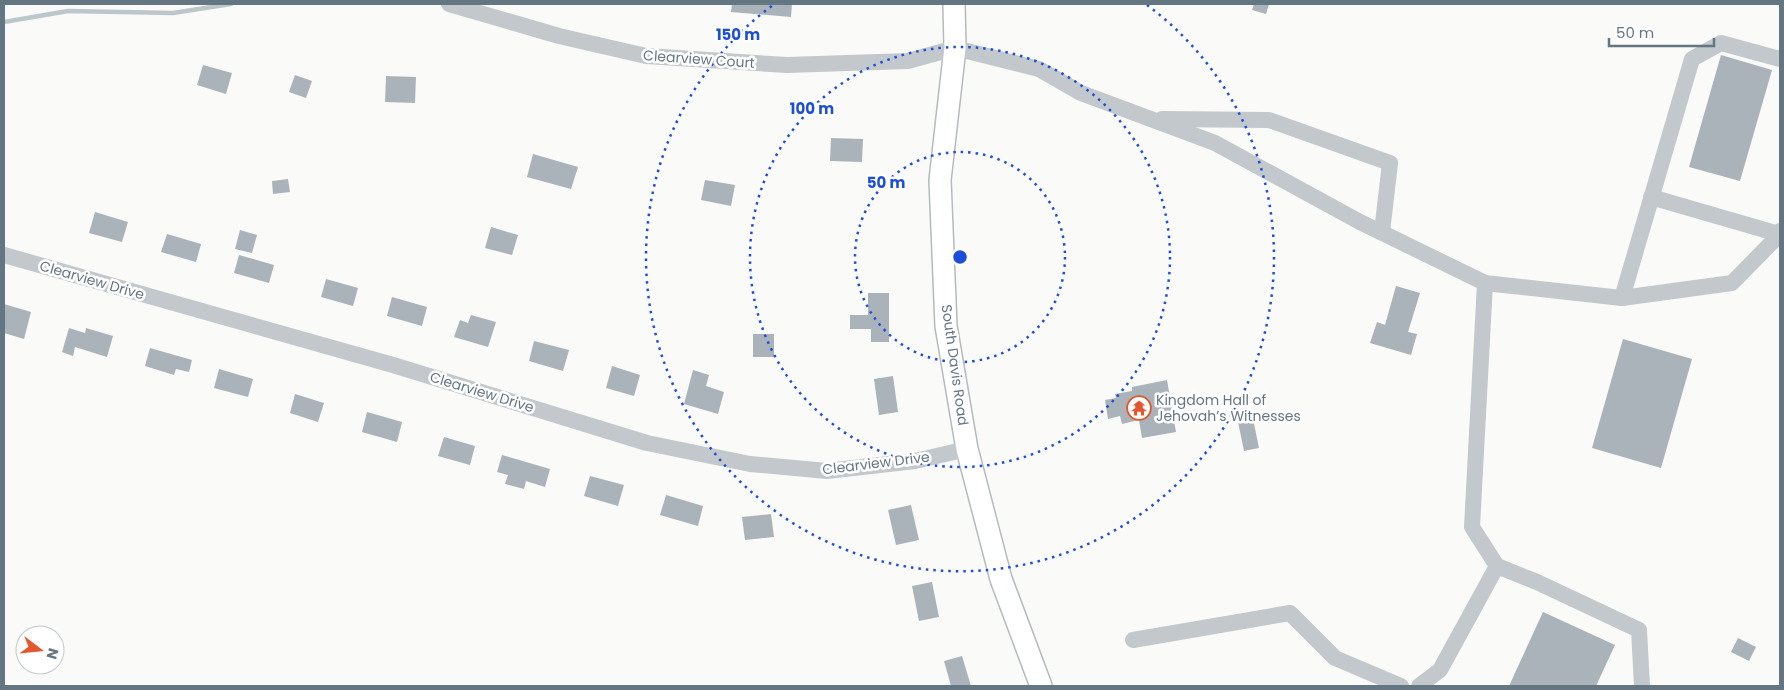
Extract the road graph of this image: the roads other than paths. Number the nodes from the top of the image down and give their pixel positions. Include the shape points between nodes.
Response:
1 (449, 4) edge
2 (954, 4) edge
3 (954, 48) junction
4 (1780, 59) edge
5 (1151, 119) junction
6 (1651, 197) junction
7 (1382, 232) junction
8 (1780, 233) edge
9 (4, 255) edge
10 (1485, 283) junction
11 (1622, 298) junction
12 (967, 449) junction
13 (1497, 566) junction
14 (1133, 640) dead end
15 (1041, 686) edge
16 (1401, 686) edge
17 (1419, 686) edge
18 (1642, 686) edge

1 - 3 street, Clearview Court via 559,36 646,56 787,65 908,61
2 - 3 main road, South Davis Road
3 - 5 street via 1039,69 1081,93
3 - 12 main road, South Davis Road via 940,180 946,326
4 - 6 street via 1721,43 1692,59
5 - 7 street via 1215,143
5 - 7 street via 1269,120 1390,163
6 - 8 street
6 - 11 street
7 - 10 street
8 - 11 street via 1732,283
9 - 12 street, Clearview Drive via 393,365 647,443 740,462 827,471 915,461
10 - 11 street
10 - 13 street via 1472,527
12 - 15 main road, South Davis Road via 1001,580
13 - 17 street via 1440,670
13 - 18 street via 1639,630
14 - 16 street via 1290,613 1335,658

